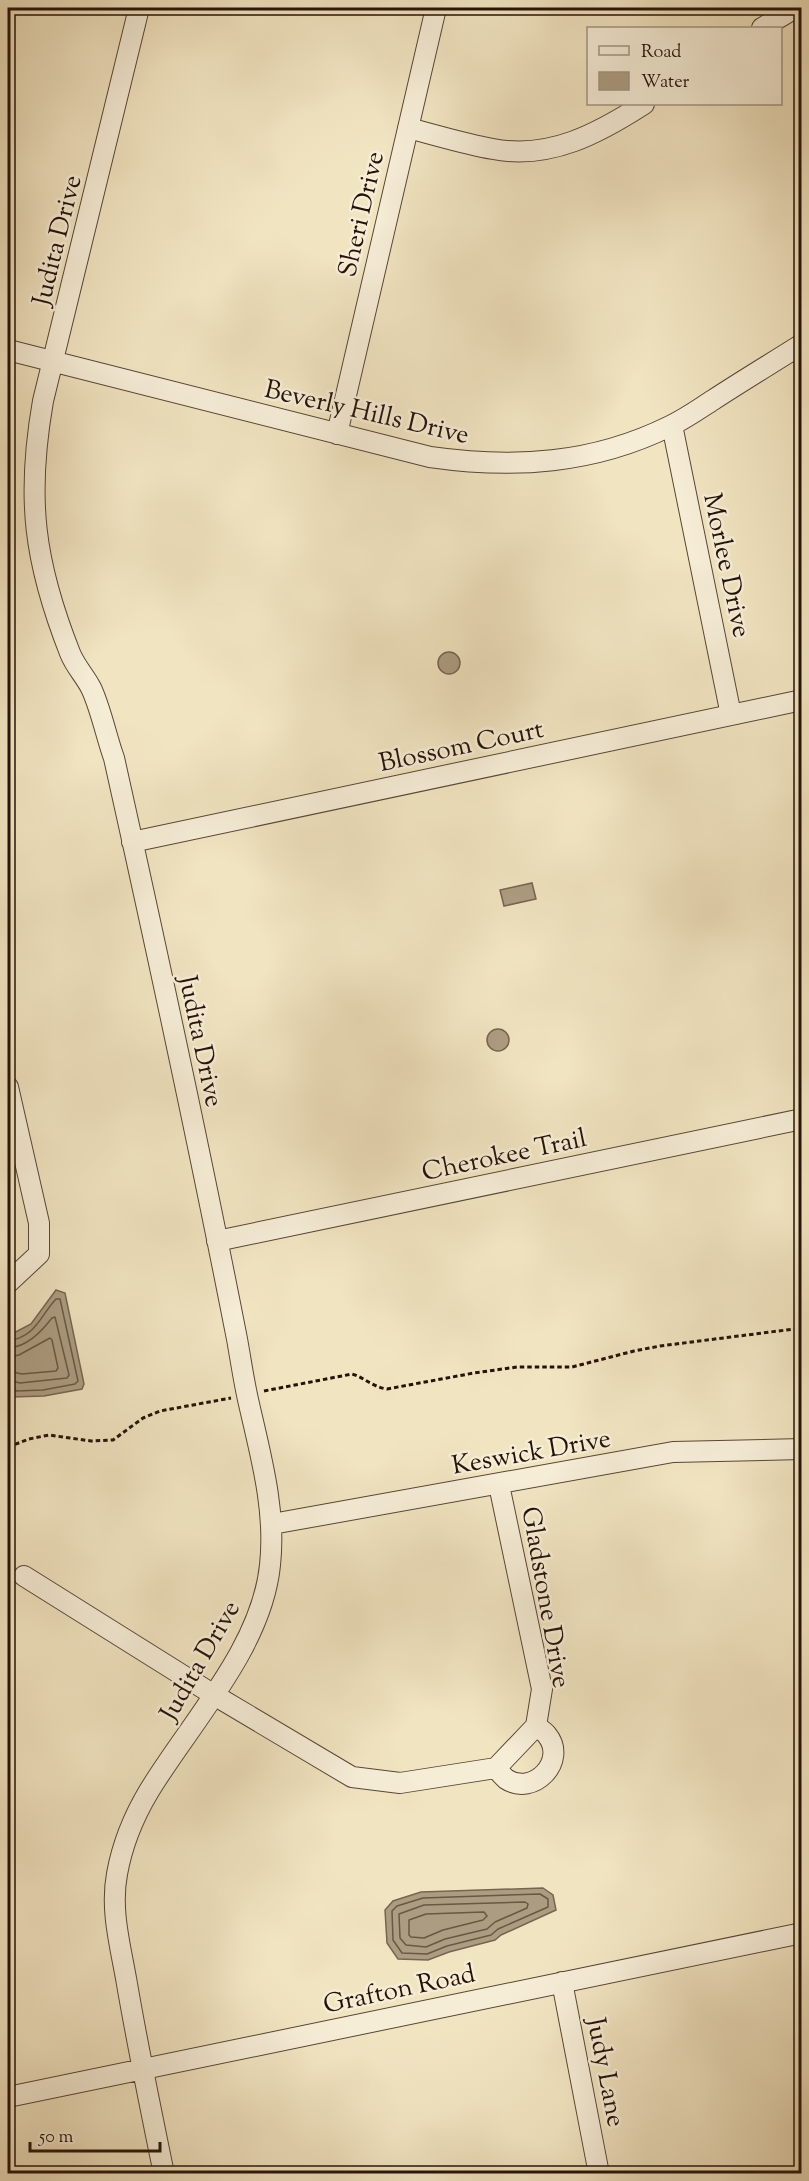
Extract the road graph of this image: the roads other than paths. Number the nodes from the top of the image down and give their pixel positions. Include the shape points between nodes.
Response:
1 (139, 8) edge
2 (436, 8) edge
3 (795, 8) edge
4 (764, 27) edge
5 (642, 105) edge
6 (408, 128) junction
7 (801, 344) edge
8 (8, 350) edge
9 (54, 362) junction
10 (672, 426) junction
11 (337, 434) junction
12 (801, 700) edge
13 (731, 715) junction
14 (132, 842) junction
15 (8, 1087) edge
16 (801, 1119) edge
17 (11, 1122) edge
18 (218, 1241) junction
19 (8, 1283) edge
20 (801, 1449) edge
21 (499, 1485) junction
22 (272, 1524) junction
23 (24, 1576) dead end
24 (213, 1695) junction
25 (536, 1726) junction
26 (496, 1768) junction
27 (801, 1933) edge
28 (562, 1982) junction
29 (142, 2069) junction
30 (8, 2097) edge
31 (164, 2174) edge
32 (599, 2174) edge

1 - 9 street, Judita Drive
2 - 6 street, Sheri Drive
3 - 4 street
5 - 6 street via 581,139 524,151 495,150
6 - 11 street, Sheri Drive
7 - 10 street, Beverly Hills Drive
8 - 9 street, Beverly Hills Drive
9 - 11 street, Beverly Hills Drive
9 - 14 street, Judita Drive via 36,441 34,522 54,610 71,656 92,690 114,758
10 - 11 street, Beverly Hills Drive via 596,453 517,464 430,457
10 - 13 street, Morlee Drive
12 - 13 street, Blossom Court
13 - 14 street, Blossom Court
14 - 18 street, Judita Drive
15 - 17 street
16 - 18 street, Cherokee Trail
17 - 19 street via 39,1223 39,1254
18 - 22 street, Judita Drive
20 - 21 street, Keswick Drive via 673,1452
21 - 22 street, Keswick Drive
21 - 25 street, Gladstone Drive via 542,1689
22 - 24 street, Judita Drive via 266,1597 247,1640
23 - 24 street
24 - 26 street via 352,1777 400,1783
24 - 29 street, Judita Drive via 147,1794 129,1833 117,1876 115,1913
25 - 26 street, Gladstone Drive
25 - 26 street via 548,1735 553,1748 552,1762 545,1774 533,1782 519,1784 506,1779
27 - 28 street, Grafton Road
28 - 29 street, Grafton Road
28 - 32 street, Judy Lane
29 - 30 street, Grafton Road
29 - 31 street, Judita Drive

